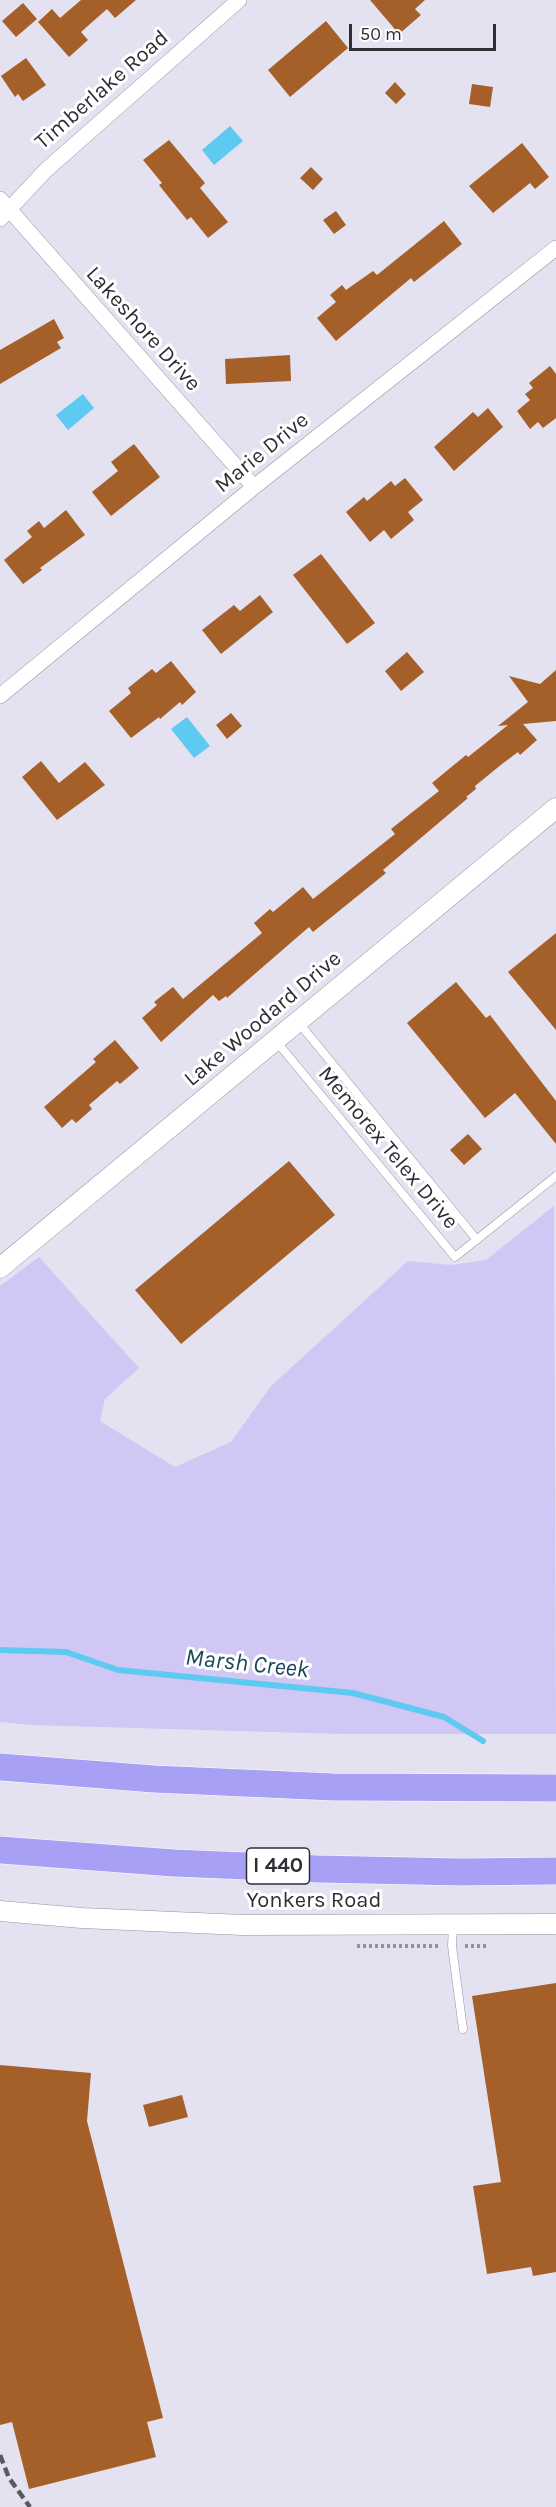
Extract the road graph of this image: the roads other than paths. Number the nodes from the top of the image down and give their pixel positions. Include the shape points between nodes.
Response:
1 (239, 0) edge
2 (3, 209) edge
3 (556, 248) edge
4 (254, 488) junction
5 (0, 696) edge
6 (556, 808) edge
7 (298, 1022) junction
8 (275, 1040) junction
9 (556, 1176) edge
10 (477, 1240) junction
11 (0, 1268) edge
12 (0, 1767) edge
13 (556, 1788) edge
14 (0, 1850) edge
15 (556, 1871) edge
16 (0, 1911) edge
17 (556, 1924) edge
18 (453, 1925) junction
19 (463, 2029) dead end

1 - 2 street, Timberlake Road
2 - 4 street, Lakeshore Drive
3 - 4 street, Marie Drive
4 - 5 street, Marie Drive
6 - 7 street, Lake Woodard Drive
7 - 8 street, Lake Woodard Drive
7 - 10 lane, Memorex Telex Drive
8 - 10 lane, Memorex Telex Drive via 455,1257
8 - 11 street, Lake Woodard Drive
9 - 10 lane, Memorex Telex Drive
12 - 13 highway via 309,1786
14 - 15 highway, I 440 via 318,1869
16 - 18 street, Yonkers Road via 243,1925
17 - 18 street, Yonkers Road
18 - 19 lane via 452,1947

